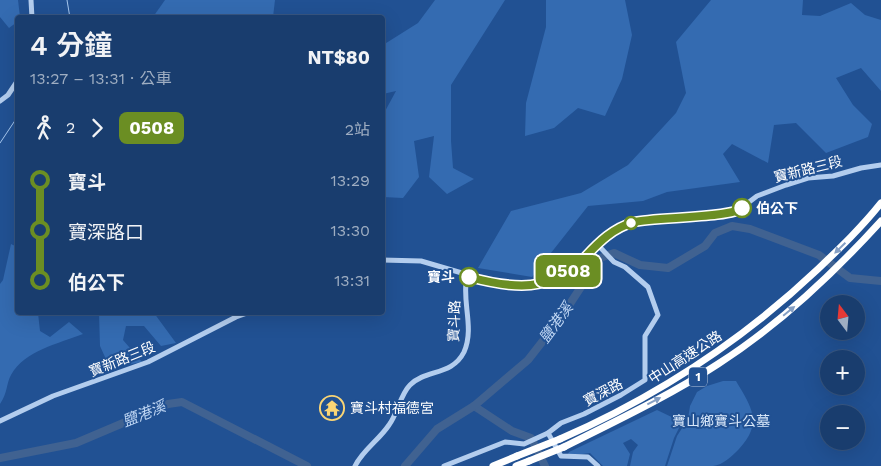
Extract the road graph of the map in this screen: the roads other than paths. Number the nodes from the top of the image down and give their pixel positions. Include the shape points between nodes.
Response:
1 (31, 0) edge
2 (32, 15) edge
3 (15, 84) edge
4 (0, 101) edge
5 (881, 165) edge
6 (881, 203) edge
7 (881, 222) edge
8 (597, 244) junction
9 (385, 260) edge
10 (467, 276) junction
11 (242, 315) edge
12 (0, 421) edge
13 (548, 433) junction
14 (354, 466) edge
15 (444, 466) edge
16 (493, 466) edge
17 (516, 466) edge
18 (598, 466) edge

1 - 2 street
3 - 4 street
5 - 8 street, 寶新路三段 via 786,185 757,196 736,212 636,222 615,230
6 -> 16 highway, 中山高速公路 / 1, bridge via 869,219 810,276 756,324 710,358 610,417
17 -> 7 highway, 中山高速公路 / 1, bridge via 675,391 720,364 819,286
8 - 10 street, 寶新路三段 via 576,265 548,283 506,284
8 - 13 street, 寶深路 via 614,262 648,287 656,307 657,320 645,336 645,380 561,423
9 - 10 street, 寶新路三段 via 421,261
10 - 14 street, 寶斗路 via 468,330 462,355 447,370 409,385 388,427
11 - 12 street, 寶新路三段 via 148,362 53,396
13 - 15 street, 寶深路 via 524,444 506,442
13 - 18 street via 561,456 588,457

